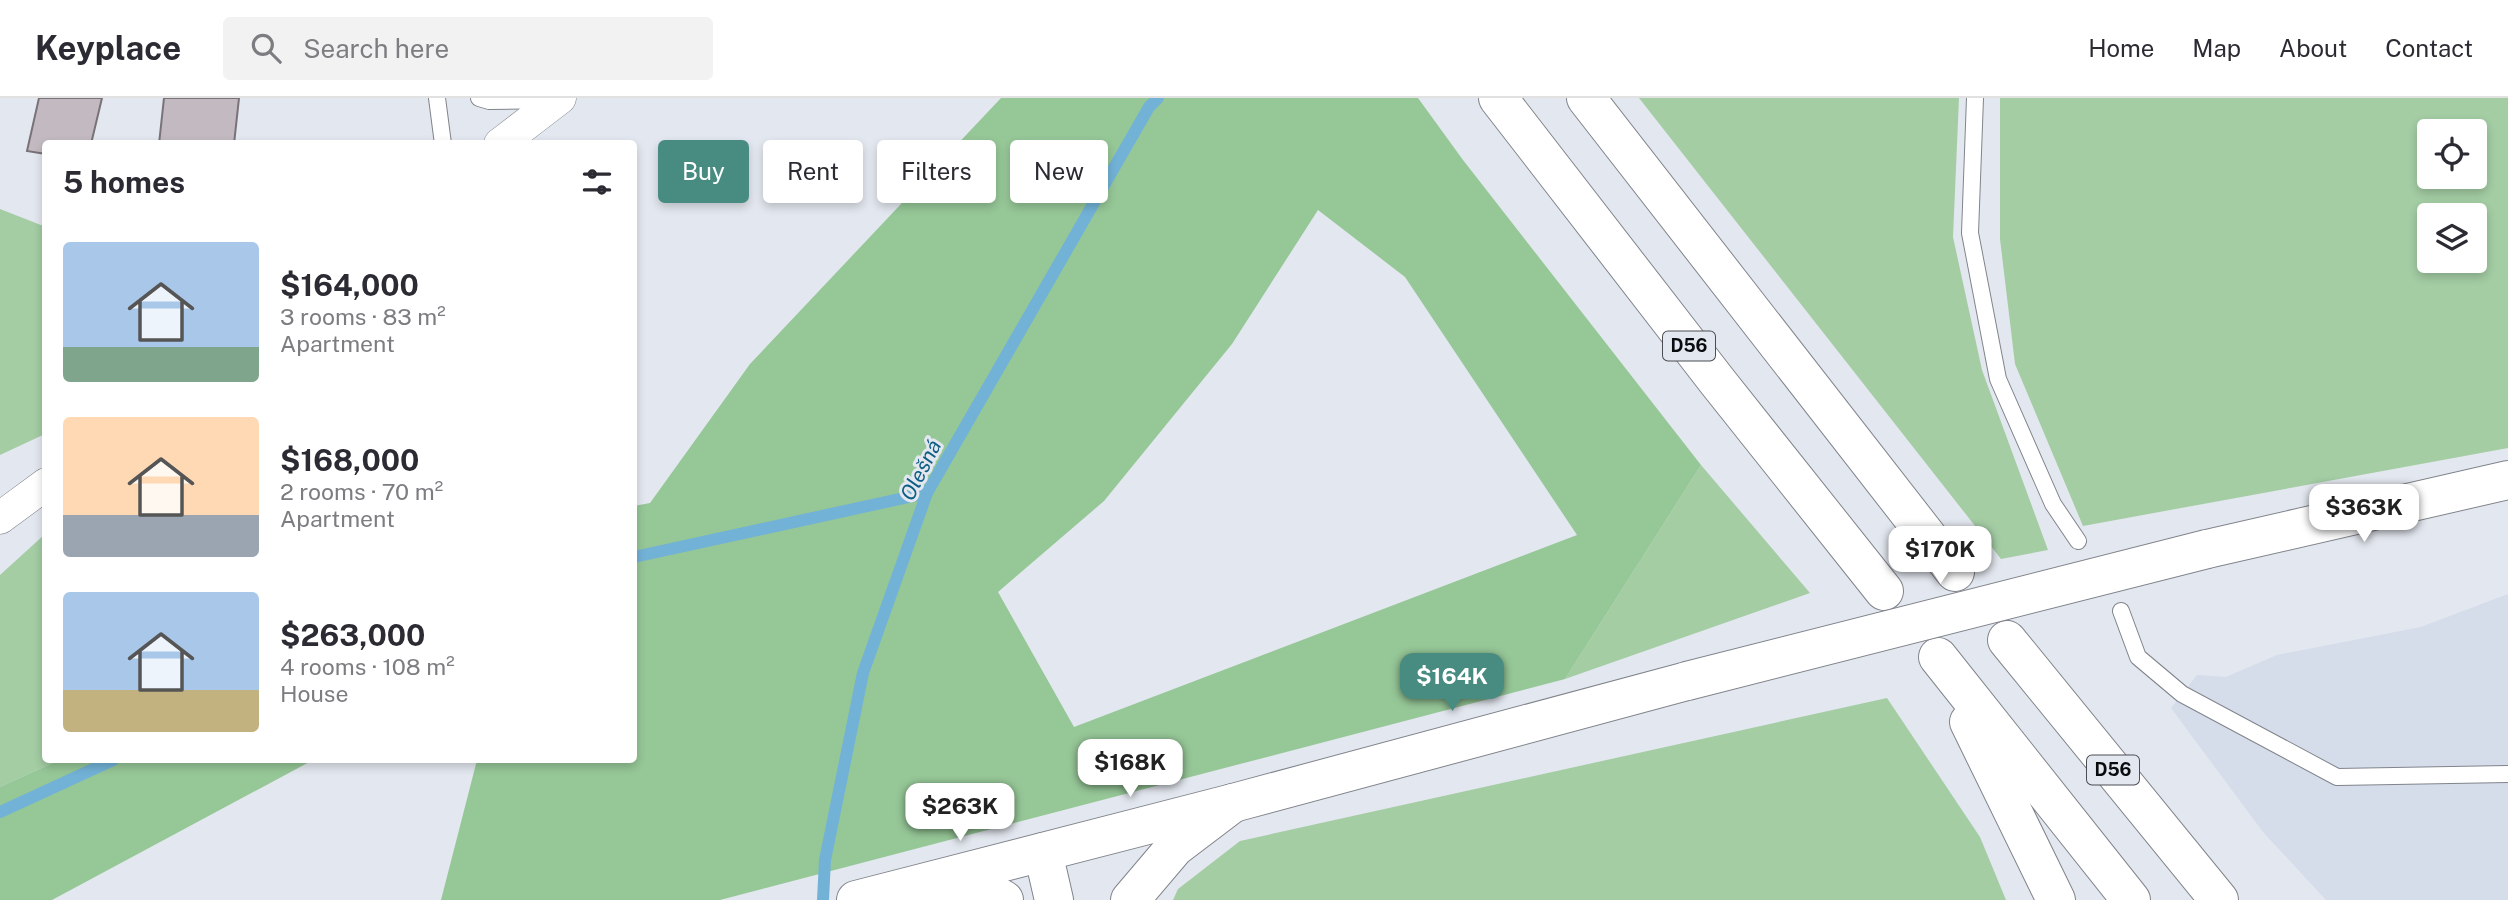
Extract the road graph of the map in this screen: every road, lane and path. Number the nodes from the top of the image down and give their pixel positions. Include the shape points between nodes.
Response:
1 (436, 98) edge
2 (479, 98) edge
3 (1498, 98) edge
4 (1586, 98) edge
5 (1975, 98) edge
6 (559, 99) edge
7 (442, 140) edge
8 (505, 140) edge
9 (2508, 480) edge
10 (42, 487) edge
11 (0, 518) edge
12 (2078, 541) dead end
13 (1955, 572) dead end
14 (1884, 591) dead end
15 (2121, 611) dead end
16 (2007, 640) dead end
17 (2508, 774) edge
18 (1233, 803) junction
19 (1043, 852) junction
20 (893, 891) junction
21 (856, 900) edge
22 (1004, 900) edge
23 (1054, 900) edge
24 (1130, 900) edge
25 (2056, 900) edge
26 (2131, 900) edge
27 (2219, 900) edge

1 - 7 lane
2 - 6 lane
3 - 14 main road, D56
4 - 13 main road
5 - 12 lane via 1970,233 1998,379 2053,504
6 - 8 street
9 - 18 main road, bridge via 2207,549
10 - 11 street
15 - 17 lane via 2138,657 2182,694 2337,777
16 - 27 main road, D56
18 - 19 main road
18 - 24 main road via 1175,847
19 - 20 main road
19 - 23 main road
20 - 21 main road
20 - 22 main road via 985,889
25 - 26 main road via 1938,657

